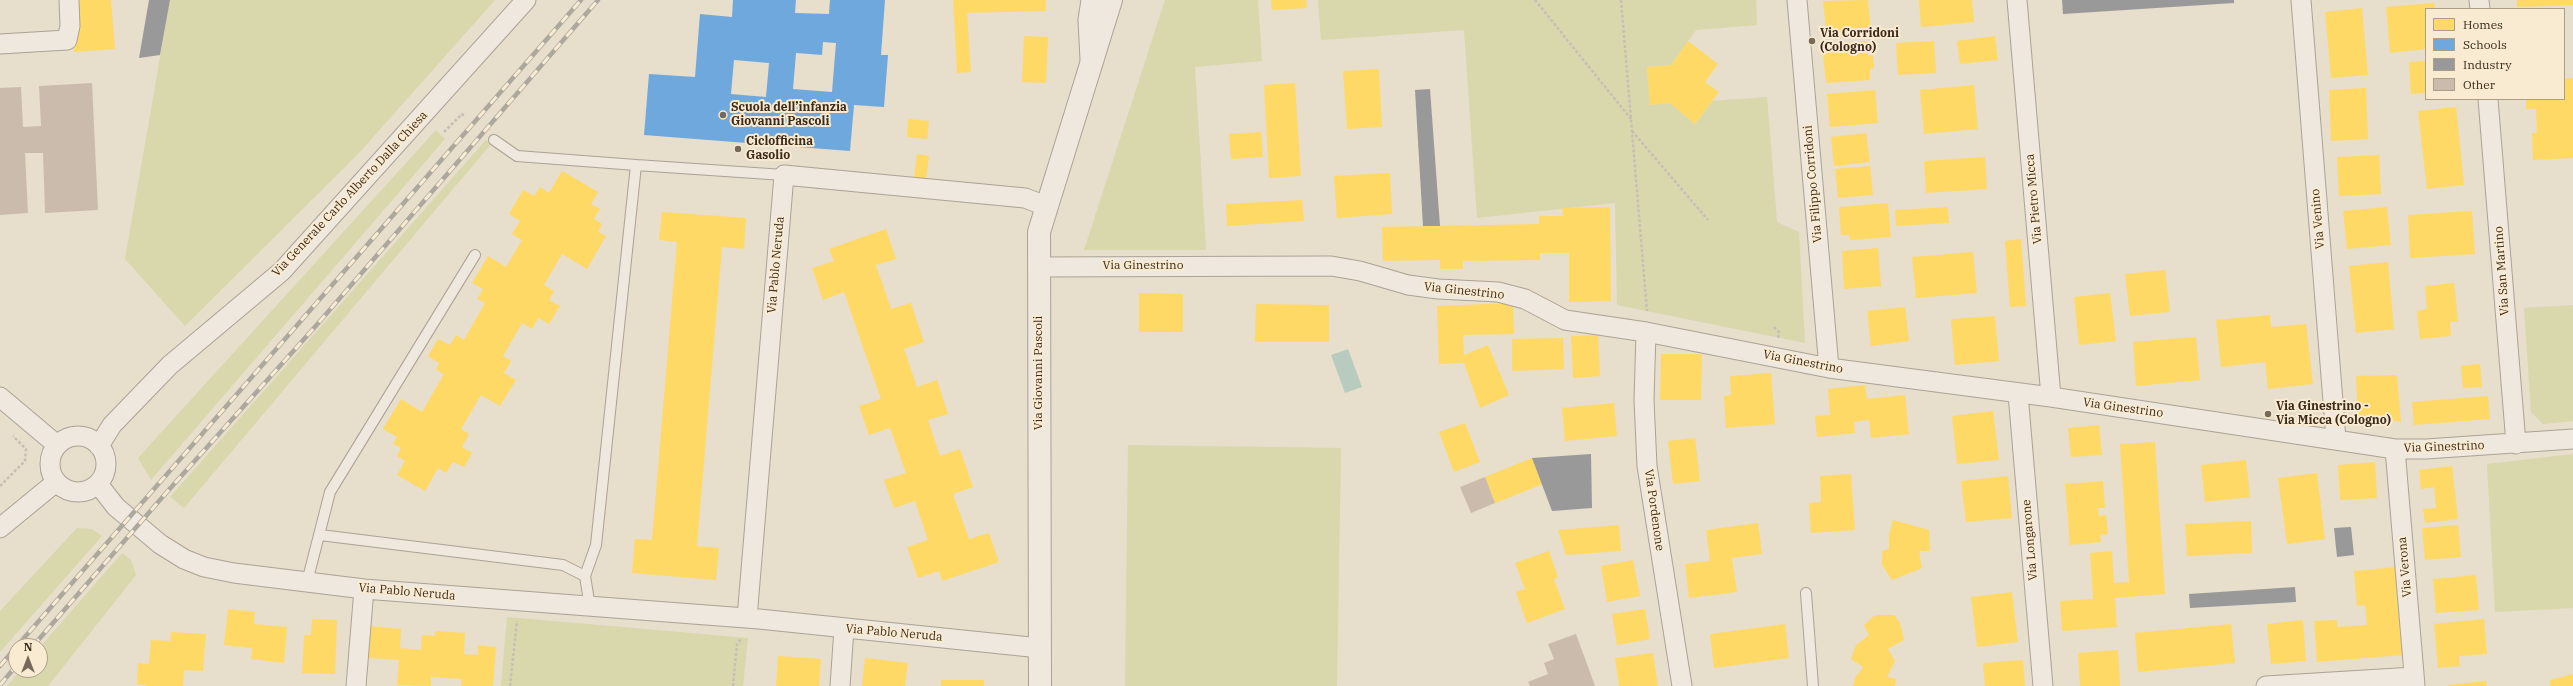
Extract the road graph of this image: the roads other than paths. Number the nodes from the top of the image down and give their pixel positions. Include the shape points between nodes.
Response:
1 (69, 0) edge
2 (526, 0) edge
3 (1090, 0) edge
4 (1110, 0) edge
5 (1797, 0) edge
6 (2017, 0) edge
7 (2301, 0) edge
8 (0, 44) edge
9 (1090, 67) junction
10 (2488, 100) edge
11 (494, 140) dead end
12 (636, 165) junction
13 (784, 175) junction
14 (1046, 206) junction
15 (475, 255) dead end
16 (1038, 267) junction
17 (1646, 332) junction
18 (1829, 368) junction
19 (2018, 394) junction
20 (0, 397) edge
21 (2051, 397) junction
22 (2336, 439) junction
23 (2573, 439) edge
24 (2516, 444) junction
25 (57, 445) junction
26 (99, 446) junction
27 (2395, 449) junction
28 (56, 482) junction
29 (98, 484) junction
30 (0, 528) edge
31 (320, 535) junction
32 (585, 576) junction
33 (306, 582) junction
34 (364, 589) junction
35 (1806, 593) dead end
36 (590, 607) junction
37 (753, 618) junction
38 (844, 629) junction
39 (1040, 648) junction
40 (2414, 681) edge
41 (356, 686) edge
42 (840, 686) edge
43 (1040, 686) edge
44 (1682, 686) edge
45 (1813, 686) edge
46 (2043, 686) edge
47 (2266, 686) edge

1 - 8 street via 68,40
2 - 26 street, Via Generale Carlo Alberto Dalla Chiesa via 282,270 165,369 112,425
3 - 9 street, Via Giovanni Pascoli
4 - 9 street, Via Giovanni Pascoli
5 - 18 street, Via Filippo Corridoni
6 - 21 street, Via Pietro Micca
7 - 22 street, Via Venino
9 - 14 street, Via Giovanni Pascoli
10 - 24 street, Via San Martino
11 - 12 lane via 517,156
12 - 13 lane
12 - 32 lane via 596,545
13 - 14 street via 1025,198
13 - 37 street, Via Pablo Neruda via 750,581
14 - 16 street, Via Giovanni Pascoli via 1039,232
15 - 31 lane via 330,492
16 - 17 street, Via Ginestrino via 1331,266 1360,270 1438,290 1498,292 1525,299 1565,320
16 - 39 street, Via Giovanni Pascoli
17 - 18 street, Via Ginestrino
17 - 44 street, Via Pordenone via 1644,400 1647,466
18 - 19 street, Via Ginestrino
19 - 21 street, Via Ginestrino
19 - 46 street, Via Longarone
20 - 25 street
21 - 22 street, Via Ginestrino
22 - 27 street, Via Ginestrino
23 - 24 street, Via Ginestrino
24 - 27 street, Via Ginestrino
25 - 26 street via 73,436 92,440
25 - 28 street via 50,459 50,467
26 - 29 street via 106,469
27 - 40 street, Via Verona
28 - 29 street via 63,488 82,492
28 - 30 street
29 - 33 street, Via Pablo Neruda via 116,507 160,544 184,559 204,567 234,573
31 - 32 lane via 563,565
31 - 33 lane
32 - 36 lane
33 - 34 street, Via Pablo Neruda
34 - 36 street, Via Pablo Neruda
34 - 41 street
35 - 45 lane
36 - 37 street, Via Pablo Neruda
37 - 38 street, Via Pablo Neruda
38 - 39 street, Via Pablo Neruda via 1001,642
38 - 42 street
39 - 43 street, Via Giovanni Pascoli
40 - 47 street

